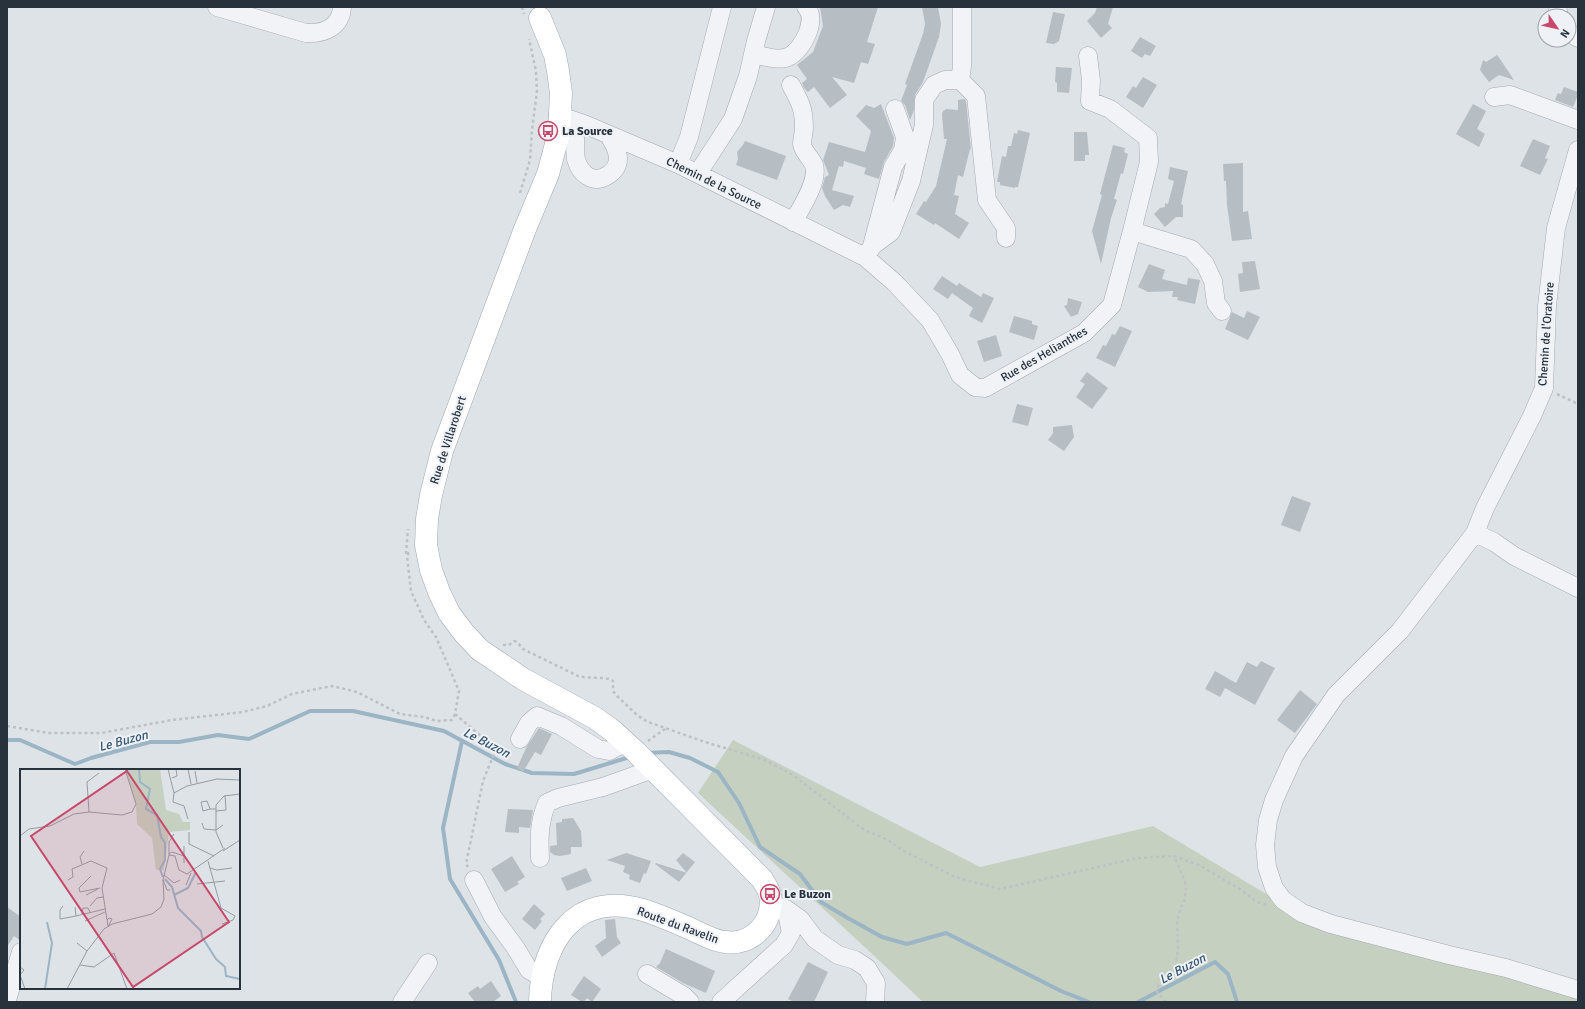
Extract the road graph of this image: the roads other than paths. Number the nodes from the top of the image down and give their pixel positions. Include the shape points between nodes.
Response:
1 (217, 7) edge
2 (342, 7) edge
3 (722, 7) edge
4 (766, 7) edge
5 (806, 7) edge
6 (962, 7) edge
7 (533, 20) edge
8 (753, 54) junction
9 (1088, 56) dead end
10 (960, 80) junction
11 (791, 85) dead end
12 (1494, 97) dead end
13 (555, 108) junction
14 (895, 109) dead end
15 (1578, 120) edge
16 (608, 134) junction
17 (1578, 150) edge
18 (678, 164) junction
19 (698, 173) junction
20 (793, 222) junction
21 (1132, 232) junction
22 (1006, 238) dead end
23 (869, 252) junction
24 (1222, 311) dead end
25 (1475, 533) junction
26 (1578, 588) edge
27 (520, 739) dead end
28 (639, 755) junction
29 (540, 858) dead end
30 (474, 880) road end
31 (778, 906) junction
32 (20, 955) edge
33 (428, 963) dead end
34 (647, 974) dead end
35 (541, 977) junction
36 (1578, 990) edge
37 (7, 1000) edge
38 (402, 1002) edge
39 (540, 1002) edge
40 (690, 1002) edge
41 (720, 1002) edge
42 (875, 1002) edge

1 - 2 street via 317,34 332,27 338,20
3 - 18 street via 689,137
4 - 8 street
5 - 8 street via 809,10 810,27 803,44 790,56 773,58
6 - 10 street
7 - 13 main road, Rue de Villarobert via 555,55 561,93
8 - 19 street via 733,118
9 - 21 street, Rue des Helianthes via 1090,101 1110,109 1148,138 1149,162
10 - 22 street via 976,96 987,200 1006,228
10 - 23 street via 945,80 934,85 924,100 924,125 911,181 891,232
11 - 20 street via 802,105 802,144 815,171 807,197
12 - 15 street via 1510,96
13 - 16 street, Chemin de la Source
13 - 16 street via 574,135 576,158 584,175 598,179 611,173 616,166 616,147
13 - 28 main road, Rue de Villarobert via 555,150 548,174 442,451 430,501 426,545 438,592 457,623 480,650 523,679 596,718
14 - 23 street via 905,137 903,150 893,167
16 - 18 street, Chemin de la Source
17 - 25 street, Chemin de l'Oratoire via 1556,228 1547,306 1544,388
18 - 19 street, Chemin de la Source
19 - 20 street, Chemin de la Source
20 - 23 street, Chemin de la Source
21 - 23 street, Rue des Helianthes via 1112,305 1101,317 1084,333 985,388 975,387 960,375 930,320
21 - 24 street via 1191,249 1205,264 1213,281 1216,303
25 - 26 street
25 - 36 street, Chemin de l'Oratoire via 1400,631 1336,695 1294,756 1268,820 1265,845 1267,867 1274,888 1283,900 1302,913 1331,924 1506,968
27 - 28 street via 537,716 561,726 598,748
28 - 29 street via 603,786 547,803 541,817
28 - 31 main road via 762,879
30 - 35 street via 493,917 529,970
31 - 35 main road, Route du Ravelin via 753,937 736,942 705,936 642,910 617,906 592,910 579,915 561,931 546,959
31 - 41 street via 791,933 784,945
31 - 42 street via 800,919 815,939 838,955 855,960 868,968 876,983
32 - 37 street
33 - 38 street
34 - 40 street
35 - 39 main road, Route du Ravelin

